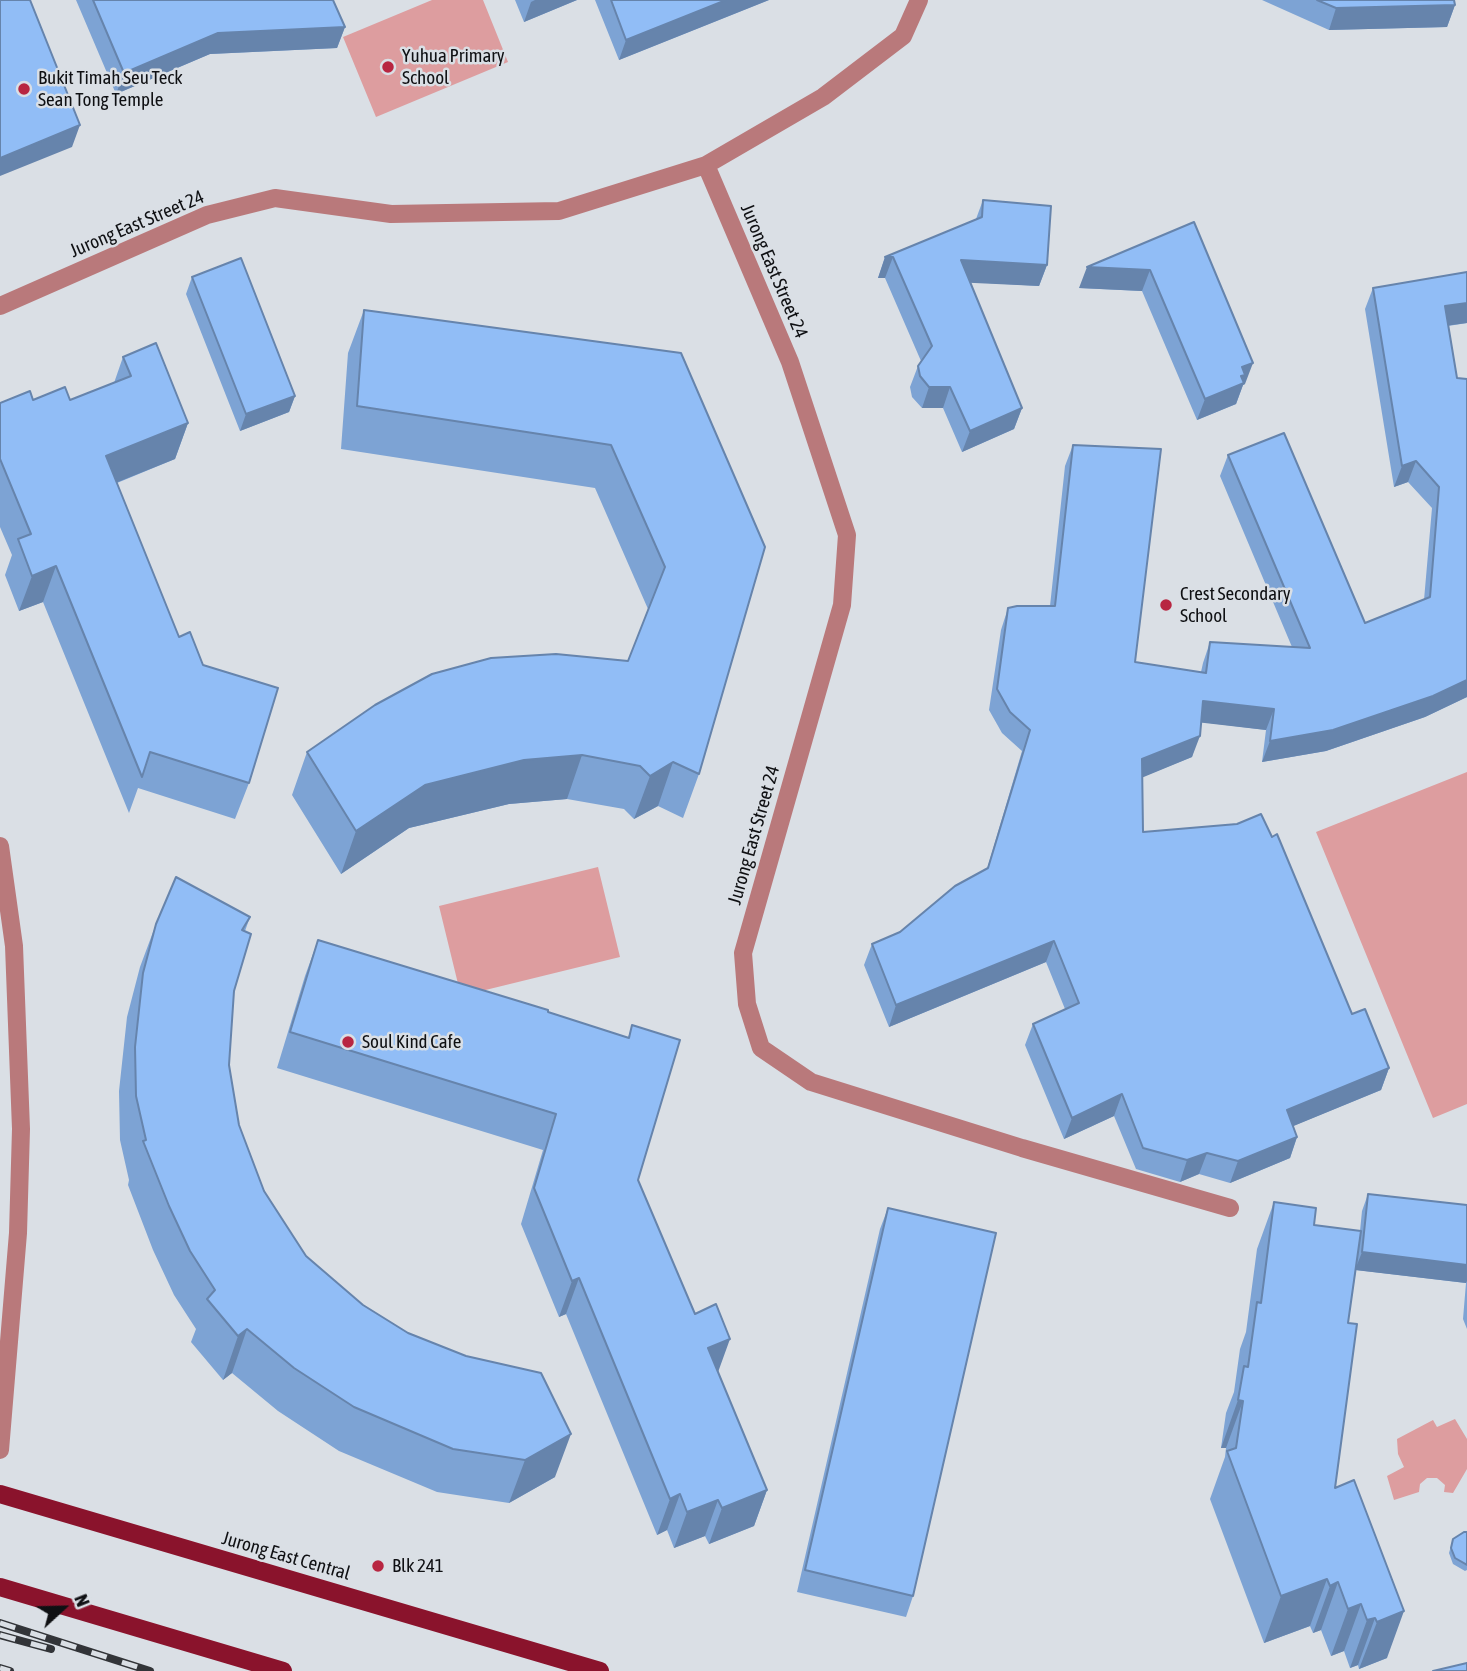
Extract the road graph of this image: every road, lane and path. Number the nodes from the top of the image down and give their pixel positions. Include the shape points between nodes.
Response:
1 (919, 0) edge
2 (706, 165) junction
3 (0, 306) edge
4 (0, 846) edge
5 (1230, 1208) dead end
6 (0, 1450) edge
7 (0, 1494) edge
8 (0, 1587) edge
9 (283, 1671) edge
10 (600, 1671) edge

1 - 2 street, Jurong East Street 24 via 903,36 823,97
2 - 3 street, Jurong East Street 24 via 559,211 391,214 275,198 207,215
2 - 5 street, Jurong East Street 24 via 790,362 847,535 842,605 743,953 747,1004 761,1048 811,1082
4 - 6 street via 14,946 22,1129
7 - 10 main road, Jurong East Central
8 - 9 main road

